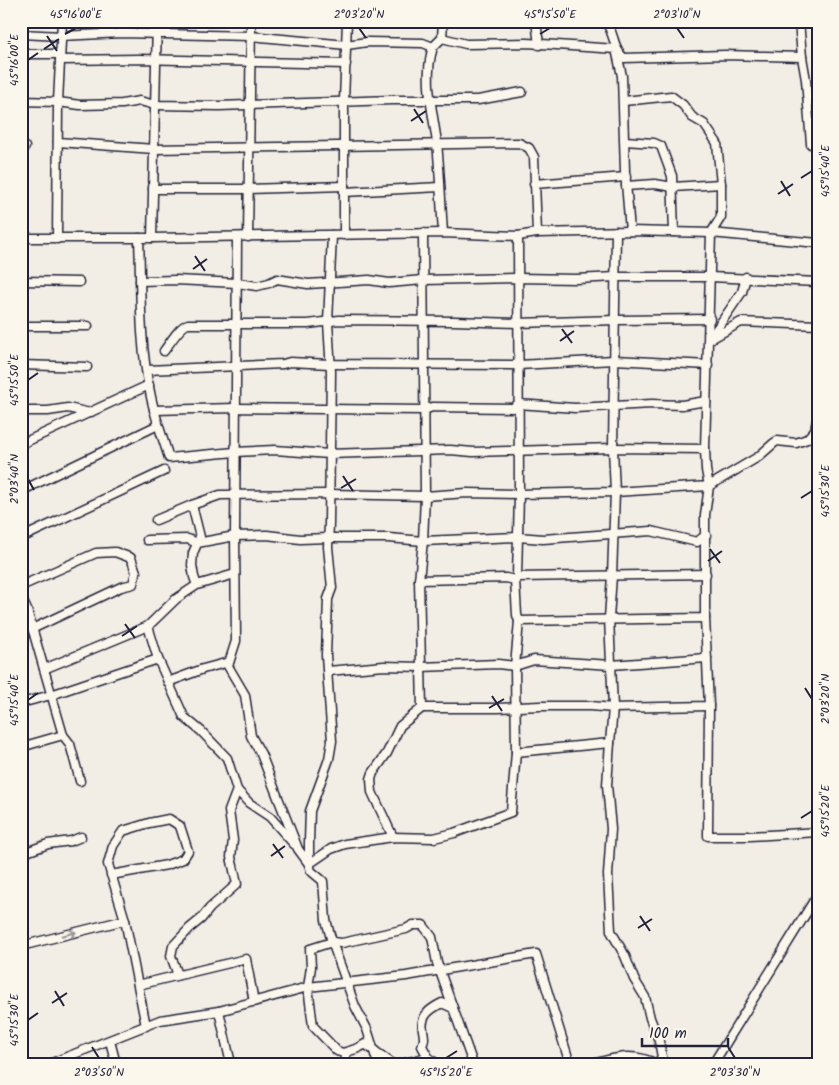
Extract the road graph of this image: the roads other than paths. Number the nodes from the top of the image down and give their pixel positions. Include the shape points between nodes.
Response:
1 (62, 21) edge
2 (157, 21) edge
3 (251, 21) edge
4 (347, 21) edge
5 (443, 21) edge
6 (536, 21) edge
7 (605, 21) edge
8 (799, 21) edge
9 (21, 34) edge
10 (156, 34) junction
11 (61, 36) junction
12 (250, 36) junction
13 (442, 38) junction
14 (347, 45) junction
15 (539, 45) junction
16 (433, 47) junction
17 (616, 49) junction
18 (21, 54) edge
19 (60, 57) junction
20 (802, 57) junction
21 (155, 60) junction
22 (250, 61) junction
23 (346, 64) junction
24 (522, 92) dead end
25 (431, 100) junction
26 (21, 101) edge
27 (624, 101) junction
28 (58, 102) junction
29 (344, 102) junction
30 (250, 104) junction
31 (155, 106) junction
32 (58, 142) junction
33 (625, 142) junction
34 (437, 144) junction
35 (818, 144) edge
36 (344, 146) junction
37 (248, 147) junction
38 (154, 149) junction
39 (626, 177) junction
40 (534, 184) junction
41 (721, 184) junction
42 (626, 186) junction
43 (440, 187) junction
44 (672, 187) junction
45 (153, 189) junction
46 (248, 189) junction
47 (344, 189) junction
48 (616, 231) junction
49 (630, 231) junction
50 (674, 232) junction
51 (423, 233) junction
52 (443, 233) junction
53 (537, 233) junction
54 (711, 233) junction
55 (344, 234) junction
56 (332, 235) junction
57 (518, 236) junction
58 (237, 237) junction
59 (248, 237) junction
60 (21, 238) edge
61 (139, 238) junction
62 (152, 238) junction
63 (57, 239) junction
64 (818, 243) edge
65 (710, 276) junction
66 (616, 277) junction
67 (746, 277) junction
68 (518, 278) junction
69 (423, 280) junction
70 (21, 281) edge
71 (140, 281) junction
72 (79, 282) dead end
73 (329, 282) junction
74 (818, 282) edge
75 (237, 283) junction
76 (710, 319) junction
77 (616, 320) junction
78 (423, 321) junction
79 (328, 322) junction
80 (518, 323) junction
81 (237, 325) junction
82 (818, 325) edge
83 (21, 326) edge
84 (88, 326) dead end
85 (709, 340) junction
86 (164, 351) dead end
87 (615, 360) junction
88 (330, 364) junction
89 (21, 365) edge
90 (425, 365) junction
91 (518, 365) junction
92 (708, 365) junction
93 (87, 367) dead end
94 (236, 367) junction
95 (147, 370) junction
96 (149, 385) junction
97 (706, 401) junction
98 (518, 404) junction
99 (614, 407) junction
100 (235, 408) junction
101 (330, 409) junction
102 (154, 410) junction
103 (424, 410) junction
104 (21, 411) edge
105 (90, 413) junction
106 (818, 415) edge
107 (158, 425) junction
108 (21, 444) edge
109 (613, 448) junction
110 (705, 449) junction
111 (424, 450) junction
112 (518, 450) junction
113 (235, 452) junction
114 (329, 454) junction
115 (164, 471) dead end
116 (710, 486) junction
117 (21, 491) edge
118 (615, 492) junction
119 (329, 494) junction
120 (519, 494) junction
121 (235, 495) junction
122 (425, 496) junction
123 (192, 505) junction
124 (156, 520) dead end
125 (614, 534) junction
126 (706, 535) junction
127 (235, 536) junction
128 (518, 537) junction
129 (21, 538) edge
130 (328, 538) junction
131 (146, 540) dead end
132 (423, 541) junction
133 (197, 543) junction
134 (236, 574) junction
135 (706, 574) junction
136 (612, 576) junction
137 (516, 578) junction
138 (419, 580) junction
139 (198, 585) junction
140 (21, 586) edge
141 (21, 597) edge
142 (609, 618) junction
143 (706, 618) junction
144 (519, 621) junction
145 (148, 626) junction
146 (32, 629) junction
147 (707, 658) junction
148 (158, 660) junction
149 (228, 662) junction
150 (611, 665) junction
151 (515, 666) junction
152 (421, 667) junction
153 (44, 670) junction
154 (328, 672) junction
155 (168, 682) junction
156 (51, 695) junction
157 (21, 703) edge
158 (709, 706) junction
159 (516, 707) junction
160 (422, 708) junction
161 (613, 708) junction
162 (63, 735) junction
163 (610, 743) junction
164 (21, 746) edge
165 (516, 752) junction
166 (80, 782) dead end
167 (237, 790) junction
168 (818, 832) edge
169 (82, 837) dead end
170 (393, 837) junction
171 (298, 849) junction
172 (21, 854) edge
173 (309, 864) junction
174 (111, 875) junction
175 (818, 894) edge
176 (126, 920) junction
177 (332, 942) junction
178 (21, 946) edge
179 (440, 971) junction
180 (178, 975) junction
181 (348, 984) junction
182 (138, 985) junction
183 (308, 987) junction
184 (254, 1002) junction
185 (453, 1008) junction
186 (219, 1011) junction
187 (146, 1026) junction
188 (110, 1041) junction
189 (374, 1051) junction
190 (344, 1053) junction
191 (428, 1057) junction
192 (49, 1064) edge
193 (116, 1064) edge
194 (231, 1064) edge
195 (347, 1064) edge
196 (378, 1064) edge
197 (393, 1064) edge
198 (400, 1064) edge
199 (437, 1064) edge
200 (473, 1064) edge
201 (570, 1064) edge
202 (592, 1064) edge
203 (656, 1064) edge
204 (713, 1064) edge

1 - 11 street
2 - 10 street
3 - 12 street
4 - 14 street
5 - 13 street
6 - 15 street
7 - 17 street
8 - 20 street
9 - 11 street
10 - 11 street
10 - 12 street
10 - 21 street
11 - 19 street
12 - 14 street
12 - 22 street
13 - 15 street via 466,44
13 - 16 street
14 - 16 street via 416,42
14 - 23 street
15 - 17 street
16 - 25 street via 428,65
17 - 20 street via 624,58
17 - 27 street
18 - 19 street
19 - 21 street
19 - 28 street
20 - 35 street via 811,144
21 - 22 street
21 - 31 street
22 - 23 street
22 - 30 street
23 - 29 street
24 - 25 street via 478,100
25 - 29 street
25 - 34 street
26 - 28 street
27 - 33 street
27 - 41 street via 671,96 683,105 692,117 704,124 717,143
28 - 31 street via 80,105 140,101
28 - 32 street
29 - 30 street
29 - 36 street
30 - 31 street
30 - 37 street
31 - 38 street
32 - 38 street
32 - 63 street
33 - 39 street
33 - 44 street via 661,146 672,176
34 - 36 street
34 - 40 street via 519,143 529,148 534,158
34 - 43 street
36 - 37 street
36 - 47 street
37 - 38 street
37 - 46 street
38 - 45 street
39 - 40 street
39 - 42 street
40 - 53 street
41 - 44 street
41 - 54 street via 721,217
42 - 44 street via 654,184
42 - 49 street
43 - 47 street
43 - 52 street
44 - 50 street
45 - 46 street
45 - 62 street
46 - 47 street
46 - 59 street
47 - 55 street
48 - 49 street
48 - 53 street
48 - 66 street
49 - 50 street
50 - 54 street
51 - 52 street
51 - 55 street
51 - 69 street
52 - 57 street
53 - 57 street
54 - 64 street
54 - 65 street
55 - 56 street
56 - 59 street
56 - 73 street
57 - 68 street
58 - 59 street
58 - 62 street
58 - 75 street
60 - 63 street
61 - 62 street
61 - 63 street
61 - 71 street
65 - 66 street
65 - 67 street
65 - 76 street
66 - 68 street
66 - 77 street
67 - 74 street
67 - 85 street via 742,292
68 - 69 street
68 - 80 street
69 - 73 street
69 - 78 street
70 - 72 street
71 - 75 street
71 - 95 street
73 - 75 street via 308,284 277,279 257,286
73 - 79 street
75 - 81 street
76 - 77 street
76 - 85 street
77 - 80 street
77 - 87 street
78 - 79 street
78 - 80 street
78 - 90 street
79 - 81 street
79 - 88 street
80 - 91 street
81 - 86 street via 184,325
81 - 94 street
82 - 85 street via 741,322
83 - 84 street
85 - 92 street
87 - 91 street
87 - 92 street
87 - 99 street
88 - 90 street
88 - 94 street via 290,362
88 - 101 street
89 - 93 street
90 - 91 street
90 - 103 street
91 - 98 street
92 - 97 street
94 - 95 street
94 - 100 street
95 - 96 street
96 - 102 street
96 - 105 street
97 - 99 street
97 - 110 street
98 - 99 street
98 - 103 street via 514,408 432,407
98 - 112 street
99 - 109 street
100 - 101 street
100 - 102 street
100 - 113 street
101 - 103 street
101 - 114 street
102 - 107 street
103 - 111 street
104 - 105 street via 68,408
105 - 108 street
106 - 116 street via 815,430 807,439 796,443 774,443 758,457
107 - 113 street via 170,458
107 - 117 street
109 - 110 street
109 - 112 street
109 - 118 street
110 - 116 street
111 - 112 street
111 - 114 street
111 - 122 street
112 - 120 street
113 - 114 street via 276,450
113 - 121 street
114 - 119 street
115 - 129 street
116 - 118 street
116 - 126 street
118 - 120 street
118 - 125 street
119 - 121 street
119 - 122 street
119 - 130 street
120 - 122 street
120 - 128 street
121 - 123 street via 220,495
121 - 127 street
122 - 132 street
123 - 124 street
123 - 133 street via 200,538
125 - 126 street via 651,532 697,542
125 - 128 street via 543,539
125 - 136 street
126 - 135 street
127 - 130 street
127 - 133 street
127 - 134 street
128 - 132 street
128 - 137 street
130 - 132 street
130 - 154 street via 332,588 328,600
131 - 133 street via 174,538
132 - 138 street
133 - 139 street via 192,565
134 - 139 street
134 - 149 street via 236,642
135 - 136 street
135 - 143 street
136 - 137 street
136 - 142 street
137 - 138 street
137 - 144 street
138 - 152 street
139 - 145 street via 176,599
140 - 146 street via 96,553 115,552 131,558 136,572 133,584
141 - 146 street
142 - 143 street
142 - 144 street
142 - 150 street
143 - 147 street
144 - 151 street
145 - 148 street
145 - 153 street
146 - 153 street
147 - 150 street
147 - 158 street
148 - 155 street
148 - 156 street
149 - 155 street
149 - 171 street via 245,695 251,736
150 - 151 street via 534,660
150 - 161 street
151 - 152 street
151 - 159 street
152 - 154 street via 384,666
152 - 160 street
153 - 156 street
154 - 173 street via 332,741 329,759 310,811
155 - 167 street via 184,717 227,758
156 - 157 street
156 - 162 street
158 - 161 street
158 - 168 street via 708,836
159 - 160 street
159 - 161 street
159 - 165 street
160 - 170 street via 400,726 371,779 372,792
161 - 163 street
162 - 164 street
162 - 166 street via 70,744
163 - 165 street
163 - 203 street via 607,786 611,830 608,875 611,931 645,996 662,1057
165 - 170 street via 511,812 434,838
167 - 171 street via 270,817
167 - 180 street via 229,812 233,840 231,858 237,884 173,946 171,956
169 - 172 street
170 - 173 street via 345,844
171 - 173 street
173 - 177 street via 323,881 326,920
174 - 174 street via 108,864 113,846 123,831 169,819 180,826 188,851 183,859
174 - 176 street
175 - 204 street
178 -> 176 street
176 - 182 street
177 - 179 street via 342,943 423,925 432,937
177 - 181 street
177 - 183 street via 310,949
179 - 181 street
179 - 185 street
179 - 201 street via 536,954
180 - 182 street
180 - 184 street via 246,959
181 - 183 street
181 - 189 street
182 - 187 street
183 - 184 street
183 - 190 street via 313,1026 337,1051
184 - 186 street
185 - 191 street via 442,1003 424,1017 422,1046
185 - 200 street
186 - 187 street via 160,1020
186 - 194 street
187 - 188 street
188 - 192 street
188 - 193 street
189 - 190 street via 364,1044 357,1050
189 - 196 street
189 - 197 street
190 - 195 street
191 - 198 street
191 - 199 street
202 - 203 street via 630,1056 643,1057

